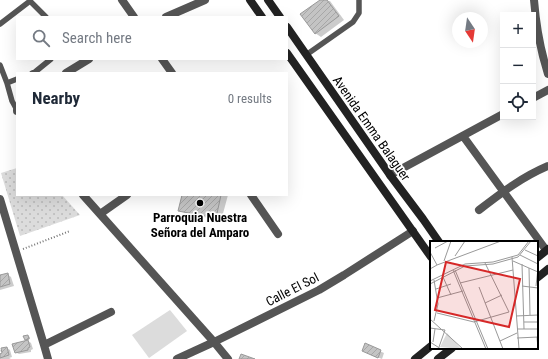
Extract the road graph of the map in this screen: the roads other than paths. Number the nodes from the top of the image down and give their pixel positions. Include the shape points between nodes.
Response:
1 (122, 0) edge
2 (205, 0) edge
3 (250, 0) edge
4 (268, 0) edge
5 (359, 0) edge
6 (534, 0) edge
7 (30, 1) edge
8 (45, 16) edge
9 (133, 16) edge
10 (168, 16) edge
11 (261, 16) edge
12 (279, 16) edge
13 (0, 24) edge
14 (288, 28) edge
15 (288, 54) edge
16 (306, 55) junction
17 (50, 60) edge
18 (87, 60) edge
19 (163, 60) edge
20 (0, 65) edge
21 (35, 72) edge
22 (69, 72) edge
23 (171, 72) edge
24 (548, 74) edge
25 (16, 79) edge
26 (7, 83) junction
27 (548, 90) edge
28 (536, 96) edge
29 (16, 108) edge
30 (500, 116) edge
31 (463, 136) junction
32 (548, 166) edge
33 (390, 175) junction
34 (379, 182) junction
35 (503, 191) junction
36 (84, 196) edge
37 (126, 196) edge
38 (252, 196) edge
39 (0, 199) edge
40 (479, 210) dead end
41 (100, 214) junction
42 (413, 231) junction
43 (278, 234) dead end
44 (438, 241) edge
45 (547, 249) edge
46 (430, 256) edge
47 (538, 257) edge
48 (548, 269) edge
49 (538, 277) edge
50 (111, 312) dead end
51 (214, 342) junction
52 (44, 345) junction
53 (430, 347) edge
54 (451, 349) edge
55 (48, 359) edge
56 (177, 359) edge
57 (228, 359) edge
58 (415, 359) edge
59 (438, 359) edge

1 - 9 street
2 - 10 street
3 - 11 street
4 - 12 street
5 - 16 lane via 359,13 353,22
6 - 24 street via 540,48
7 - 8 lane
7 - 13 lane
14 - 16 street, Avenida Emma Balaguer
15 - 34 street, Avenida Emma Balaguer
16 - 33 street, Avenida Emma Balaguer
17 - 21 lane
18 - 22 street
19 - 23 street
20 - 26 lane
25 - 26 lane
26 - 29 lane
27 - 28 street
30 - 31 street
31 - 33 street
31 - 35 street
32 - 35 street
33 - 34 street
33 - 44 street, Avenida Emma Balaguer
34 - 42 street, Avenida Emma Balaguer
35 - 40 street
35 - 45 street
36 - 41 street
37 - 41 street
38 - 43 street
39 - 52 street
41 - 51 street
42 - 46 street, Avenida Emma Balaguer
42 - 51 street, Calle El Sol via 319,290
45 - 47 street
48 - 49 street
50 - 52 street
51 - 56 street, Calle El Sol
51 - 57 street
52 - 55 street
53 - 58 street
54 - 59 street

